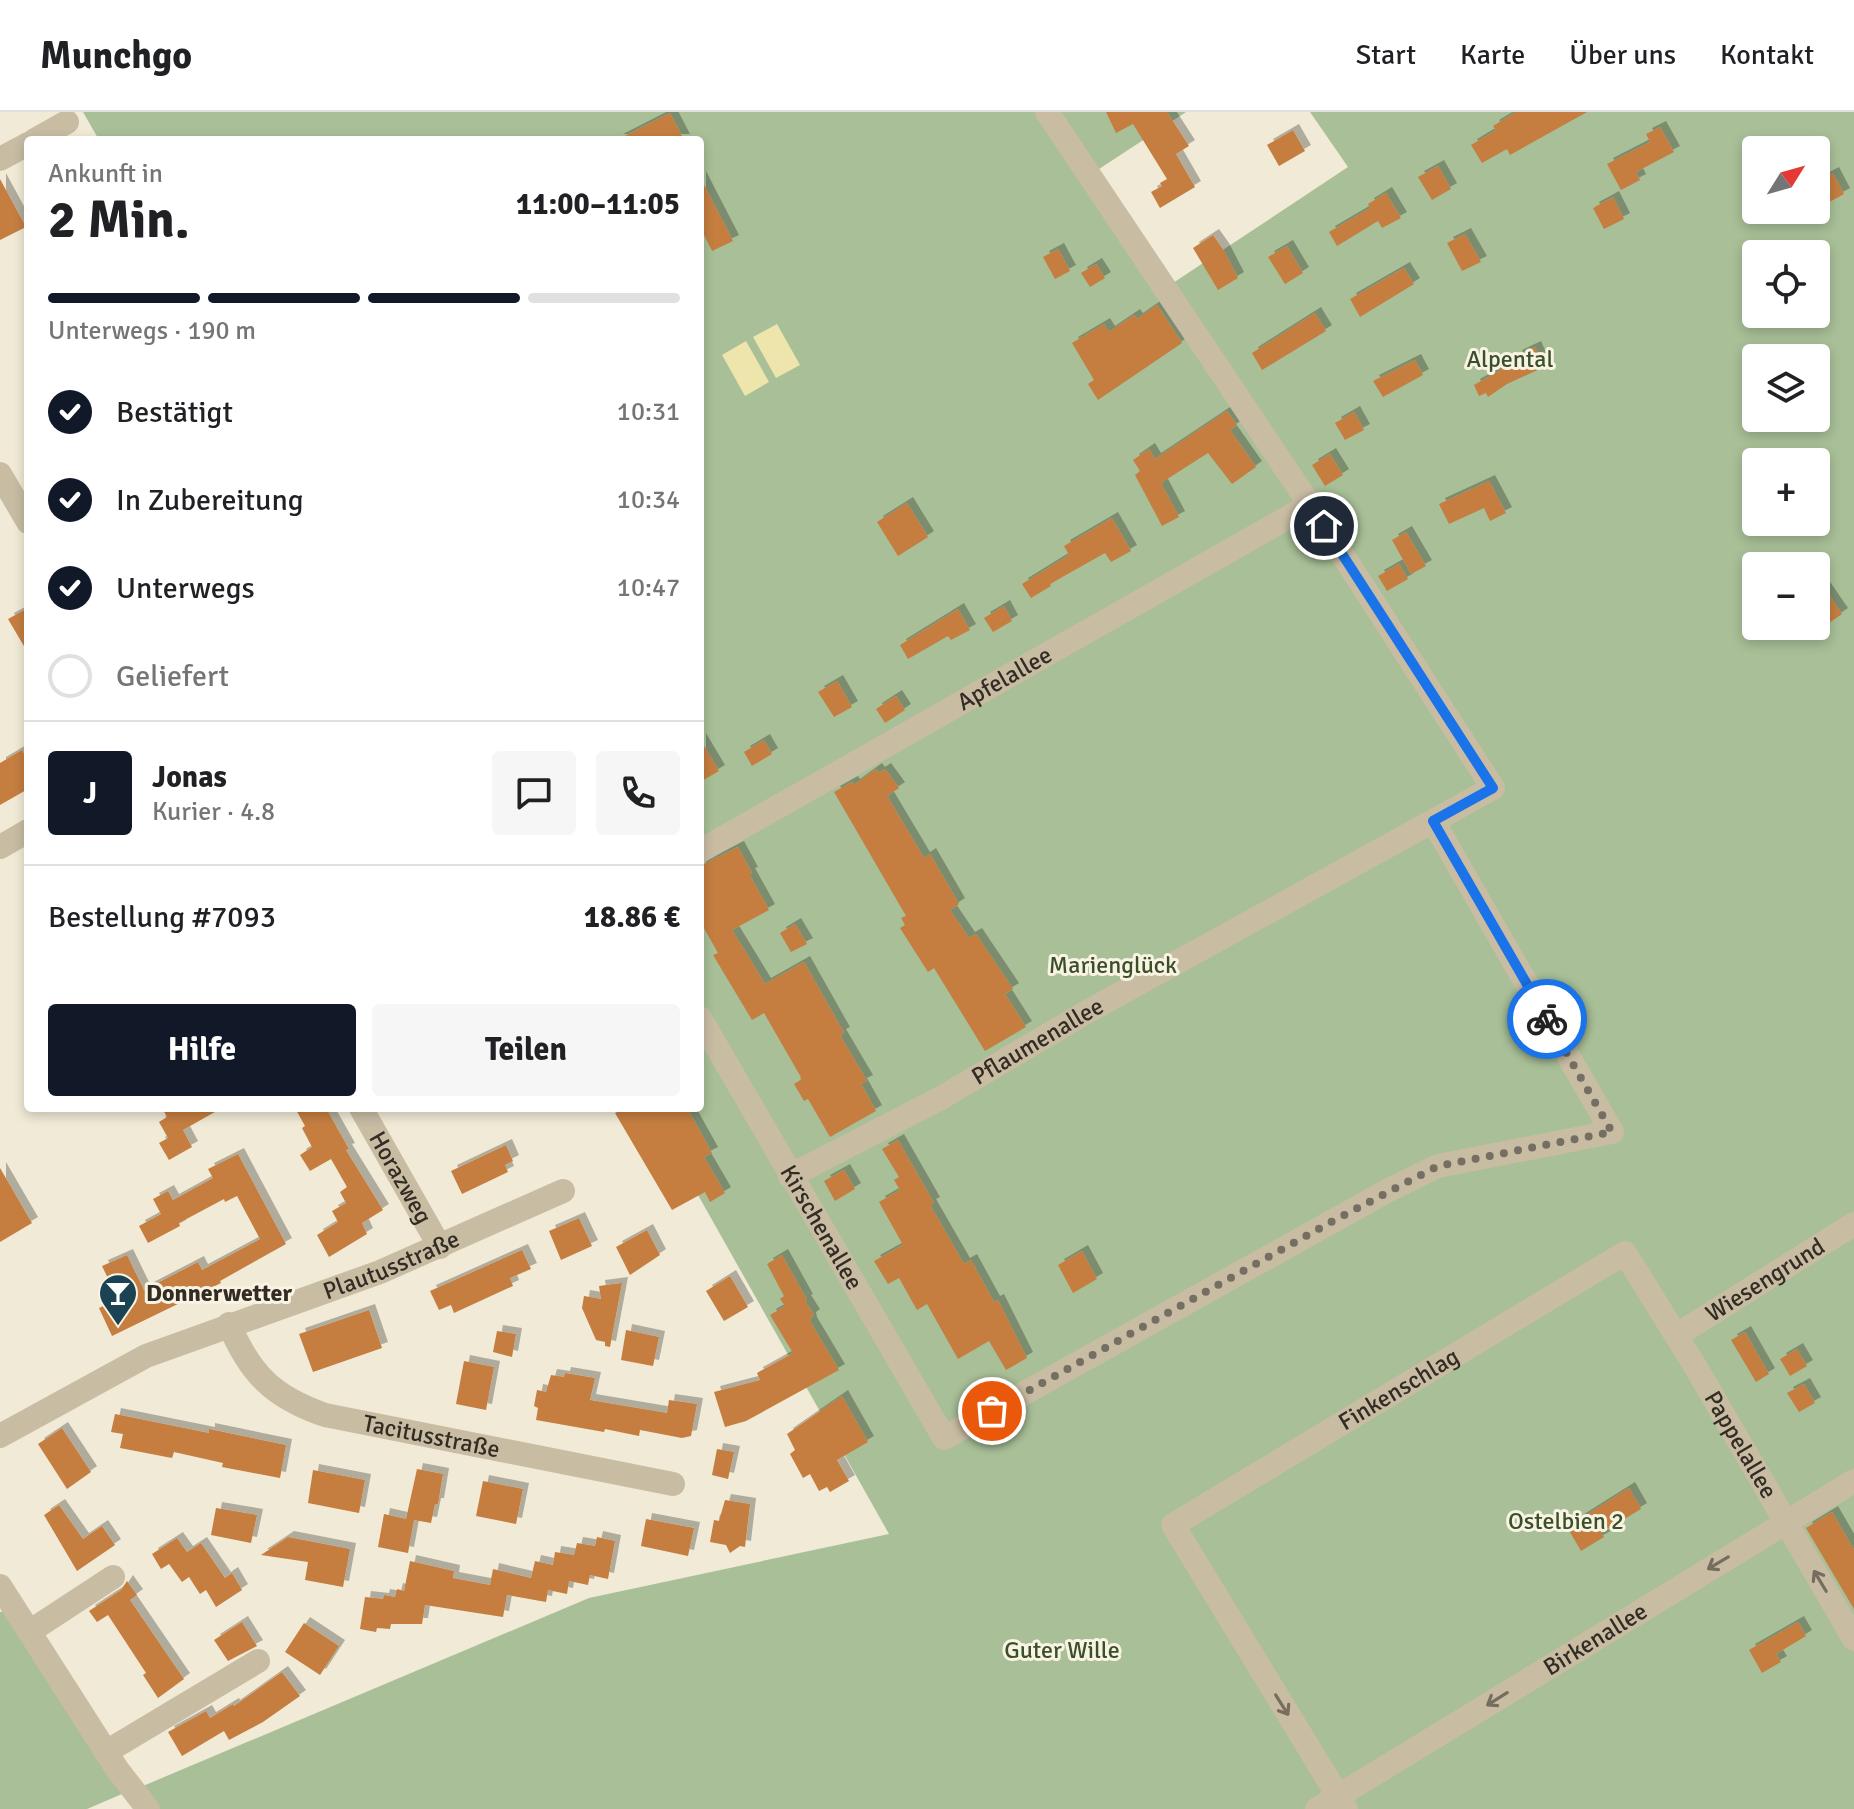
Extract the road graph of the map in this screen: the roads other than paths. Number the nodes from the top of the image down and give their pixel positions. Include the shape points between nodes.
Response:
1 (1047, 112) edge
2 (67, 122) dead end
3 (42, 136) edge
4 (24, 146) edge
5 (0, 159) edge
6 (0, 474) edge
7 (1310, 505) junction
8 (24, 515) edge
9 (1433, 821) junction
10 (24, 833) edge
11 (0, 847) edge
12 (704, 849) edge
13 (704, 1025) edge
14 (363, 1112) edge
15 (790, 1176) junction
16 (563, 1191) dead end
17 (1854, 1224) edge
18 (440, 1247) junction
19 (1625, 1253) joint
20 (229, 1324) junction
21 (1677, 1335) junction
22 (0, 1436) edge
23 (1854, 1481) edge
24 (673, 1484) dead end
25 (1785, 1523) junction
26 (113, 1577) dead end
27 (0, 1586) edge
28 (29, 1632) junction
29 (1854, 1639) edge
30 (258, 1661) dead end
31 (106, 1752) junction
32 (1334, 1805) edge
33 (147, 1808) edge

1 - 7 street
2 - 3 street
4 - 5 street
6 - 8 street
7 - 9 street, Pflaumenallee via 1493,788
7 - 12 street, Apfelallee
9 - 15 street, Pflaumenallee via 941,1098
9 - 15 street, Kirschenallee via 1612,1132 1438,1166 944,1438
10 - 11 street
13 - 15 street, Kirschenallee
14 - 18 street, Horazweg
16 - 18 street, Plautusstraße
17 - 21 street, Wiesengrund
18 - 20 street, Plautusstraße
19 - 21 street, Pappelallee
19 -> 32 street, Finkenschlag via 1173,1525
20 - 22 street, Plautusstraße via 126,1364
20 - 24 street, Tacitusstraße via 240,1351 262,1379 277,1393 325,1415
21 - 25 street, Pappelallee
23 - 25 street, Birkenallee
29 -> 25 street, Pappelallee
25 -> 32 street, Birkenallee
26 - 28 street
27 - 28 street
28 - 31 street
30 - 31 street
31 - 33 street

